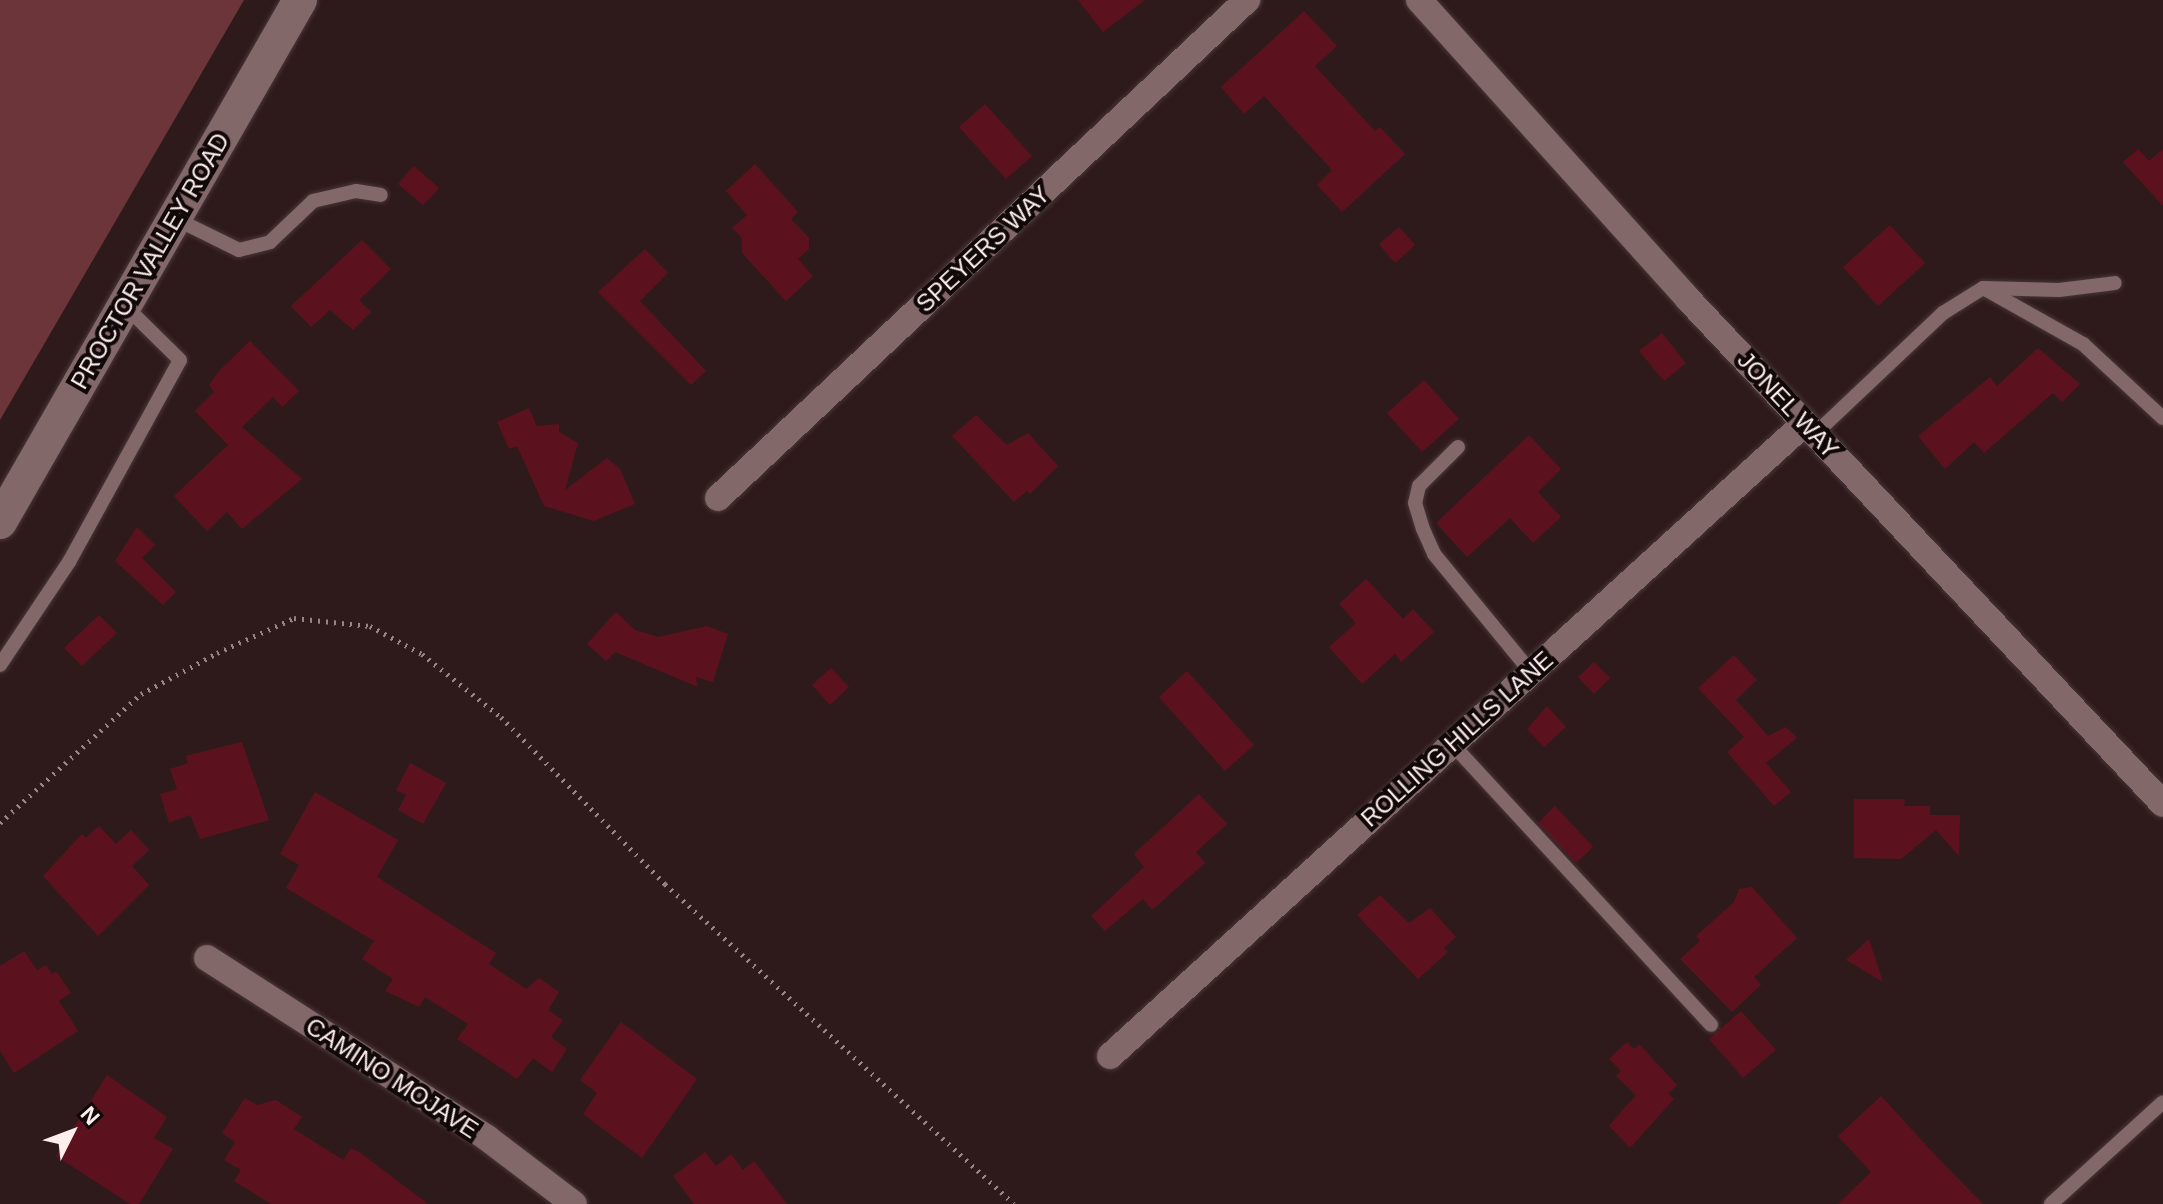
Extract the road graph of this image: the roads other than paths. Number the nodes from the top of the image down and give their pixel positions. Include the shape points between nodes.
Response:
1 (300, 0) edge
2 (1247, 0) edge
3 (1419, 0) edge
4 (381, 195) dead end
5 (174, 219) junction
6 (2115, 283) dead end
7 (1983, 288) junction
8 (125, 305) junction
9 (2163, 418) edge
10 (1810, 428) junction
11 (1458, 447) dead end
12 (718, 498) dead end
13 (0, 522) edge
14 (0, 665) edge
15 (1531, 672) junction
16 (1452, 744) junction
17 (2163, 804) edge
18 (207, 958) dead end
19 (1711, 1025) dead end
20 (1110, 1056) dead end
21 (2163, 1102) edge
22 (574, 1204) edge
23 (2051, 1204) edge

1 - 5 street, PROCTOR VALLEY ROAD
2 - 12 street, SPEYERS WAY
3 - 10 street, JONEL WAY
4 - 5 lane via 356,191 313,201 270,242 239,250
5 - 8 street, PROCTOR VALLEY ROAD
6 - 7 lane via 2059,290
7 - 9 lane via 2083,344
7 - 10 lane via 1943,313
8 - 13 street, PROCTOR VALLEY ROAD
8 - 14 lane via 180,360 69,562
10 - 15 street, ROLLING HILLS LANE
10 - 17 street, JONEL WAY
11 - 15 lane via 1419,486 1415,503 1423,529 1434,554
15 - 16 street, ROLLING HILLS LANE
16 - 19 lane
16 - 20 street, ROLLING HILLS LANE
18 - 22 street, CAMINO MOJAVE via 487,1138
21 - 23 lane

